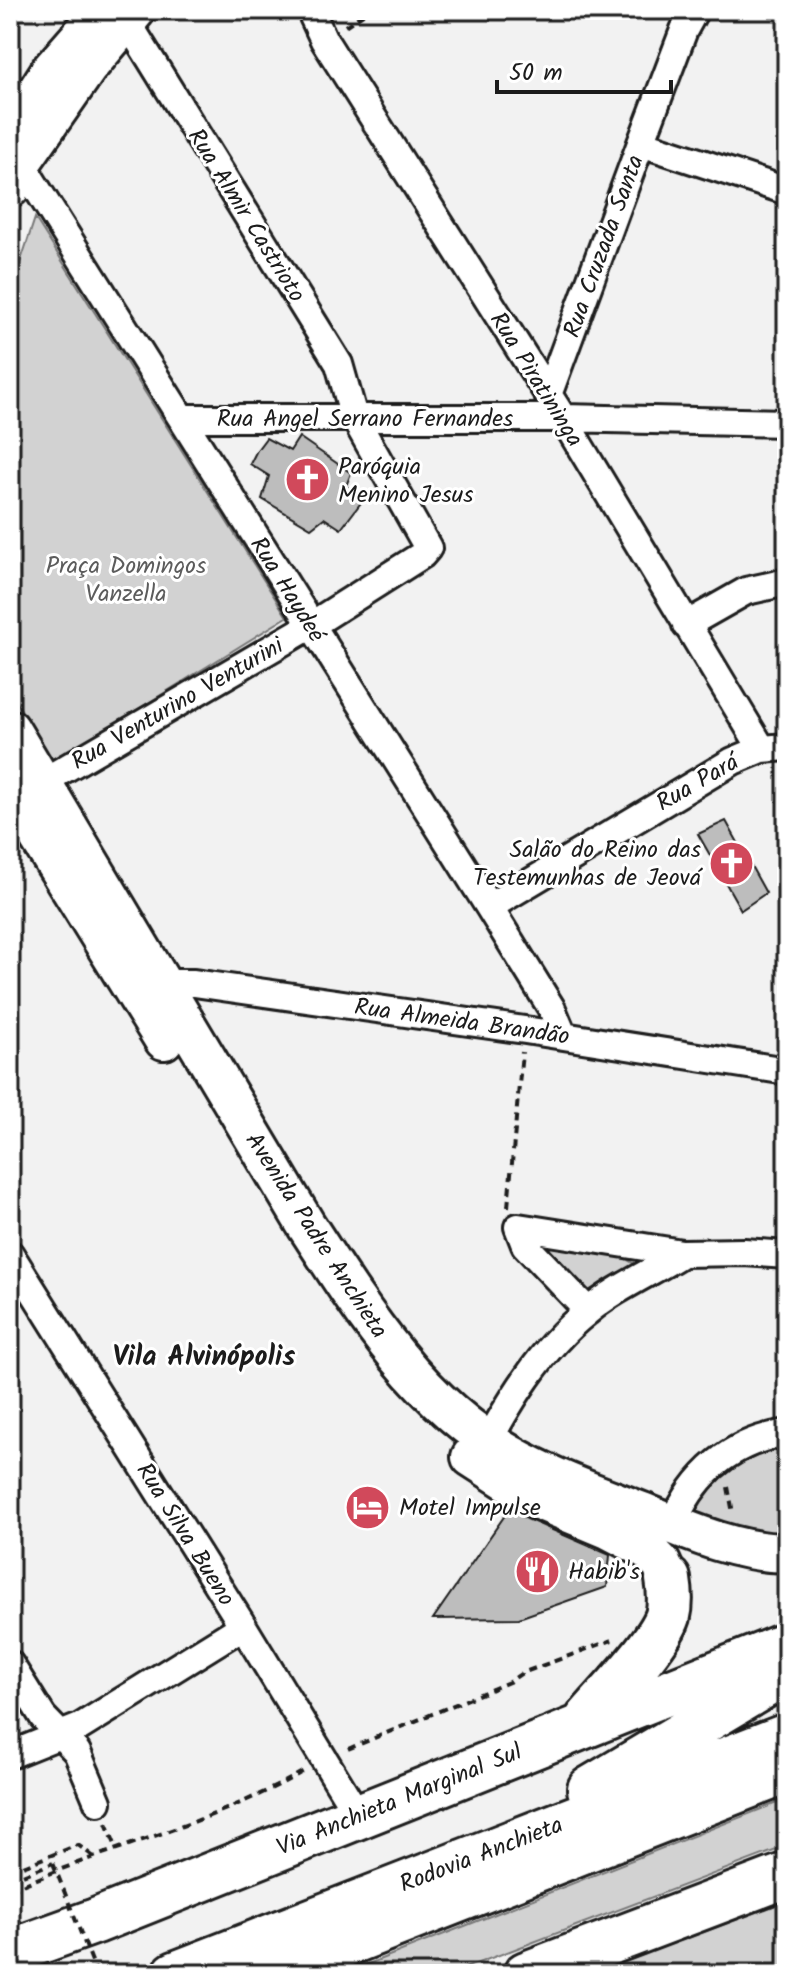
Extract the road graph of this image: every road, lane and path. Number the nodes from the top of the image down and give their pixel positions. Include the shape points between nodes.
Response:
1 (310, 10) edge
2 (695, 10) edge
3 (122, 12) edge
4 (641, 143) junction
5 (13, 157) edge
6 (787, 191) edge
7 (548, 395) junction
8 (354, 417) junction
9 (183, 418) junction
10 (563, 418) junction
11 (787, 423) edge
12 (787, 582) edge
13 (686, 625) junction
14 (310, 626) junction
15 (10, 729) edge
16 (774, 748) edge
17 (21, 791) edge
18 (489, 907) junction
19 (150, 991) junction
20 (525, 1030) junction
21 (563, 1035) junction
22 (787, 1071) edge
23 (518, 1227) junction
24 (682, 1253) junction
25 (10, 1254) edge
26 (787, 1255) edge
27 (588, 1311) junction
28 (787, 1433) edge
29 (482, 1451) junction
30 (723, 1457) junction
31 (673, 1524) junction
32 (608, 1529) junction
33 (763, 1551) edge
34 (668, 1579) junction
35 (243, 1626) junction
36 (620, 1636) dead end
37 (787, 1645) edge
38 (10, 1664) edge
39 (787, 1672) edge
40 (583, 1725) junction
41 (62, 1736) junction
42 (787, 1736) edge
43 (10, 1755) edge
44 (325, 1759) junction
45 (787, 1771) edge
46 (98, 1802) dead end
47 (358, 1815) junction
48 (490, 1850) junction
49 (94, 1857) junction
50 (10, 1871) edge
51 (787, 1875) edge
52 (10, 1880) edge
53 (10, 1890) edge
54 (10, 1952) edge
55 (97, 1974) edge
56 (175, 1974) edge
57 (269, 1974) edge
58 (526, 1974) edge

1 - 7 street, Rua Piratininga
2 - 4 street, Rua Cruzada Santa
3 - 5 street via 50,71
3 - 8 street, Rua Almir Castrioto via 339,364
4 - 6 street, Rua Cruzada Santa
4 - 7 street, Rua Cruzada Santa
5 - 9 street, Rua Haydeé
7 - 10 street, Rua Piratininga
8 - 9 street, Rua Angel Serrano Fernandes
8 - 10 street, Rua Angel Serrano Fernandes
8 - 14 street, Rua Venturino Venturini via 428,548
9 - 14 street, Rua Haydeé
10 - 11 street, Rua Angel Serrano Fernandes
10 - 13 street, Rua Piratininga
12 - 13 street via 746,591
13 - 16 street, Rua Piratininga
14 - 17 street, Rua Venturino Venturini
14 - 18 street, Rua Haydeé
15 - 17 street, Avenida Padre Anchieta
16 - 18 street, Rua Pará via 746,754 713,772
17 - 19 street, Avenida Padre Anchieta
18 - 21 street, Rua Haydeé
19 - 20 street, Rua Almeida Brandão via 194,983
19 - 29 street, Avenida Padre Anchieta via 359,1305
20 - 21 street, Rua Almeida Brandão
20 - 23 path via 507,1202
21 - 22 street, Rua Almeida Brandão
23 - 24 street
23 - 27 street via 525,1245
24 - 26 street
24 - 27 street
25 - 35 street, Rua Silva Bueno
27 - 29 street via 538,1364
28 - 30 street via 752,1441
29 - 31 street, Avenida Padre Anchieta
29 - 32 street, Avenida Padre Anchieta via 536,1499
30 - 31 street via 693,1486
30 - 33 path
31 - 32 street via 659,1533
31 - 33 street, Avenida Padre Anchieta
32 - 34 street, Avenida Padre Anchieta via 653,1553
33 - 34 street via 741,1558 686,1559 673,1567
34 - 40 highway via 669,1612 661,1631
35 - 41 street
35 - 44 street, Rua Silva Bueno
36 - 44 path
37 - 40 highway, Via Anchieta Marginal Sul
38 - 41 street via 43,1717
39 - 48 highway
40 - 47 highway, Via Anchieta Marginal Sul
41 - 43 street
41 - 46 street via 77,1752
42 - 48 highway, Rodovia Anchieta
44 - 47 street, Rua Silva Bueno
44 - 49 path via 180,1829
45 - 57 highway, Rodovia Anchieta
47 - 54 highway, Via Anchieta Marginal Sul
48 - 56 highway, Rodovia Anchieta
49 - 50 path via 78,1845
49 - 53 path
51 - 58 highway
52 - 55 path, bridge via 53,1863

